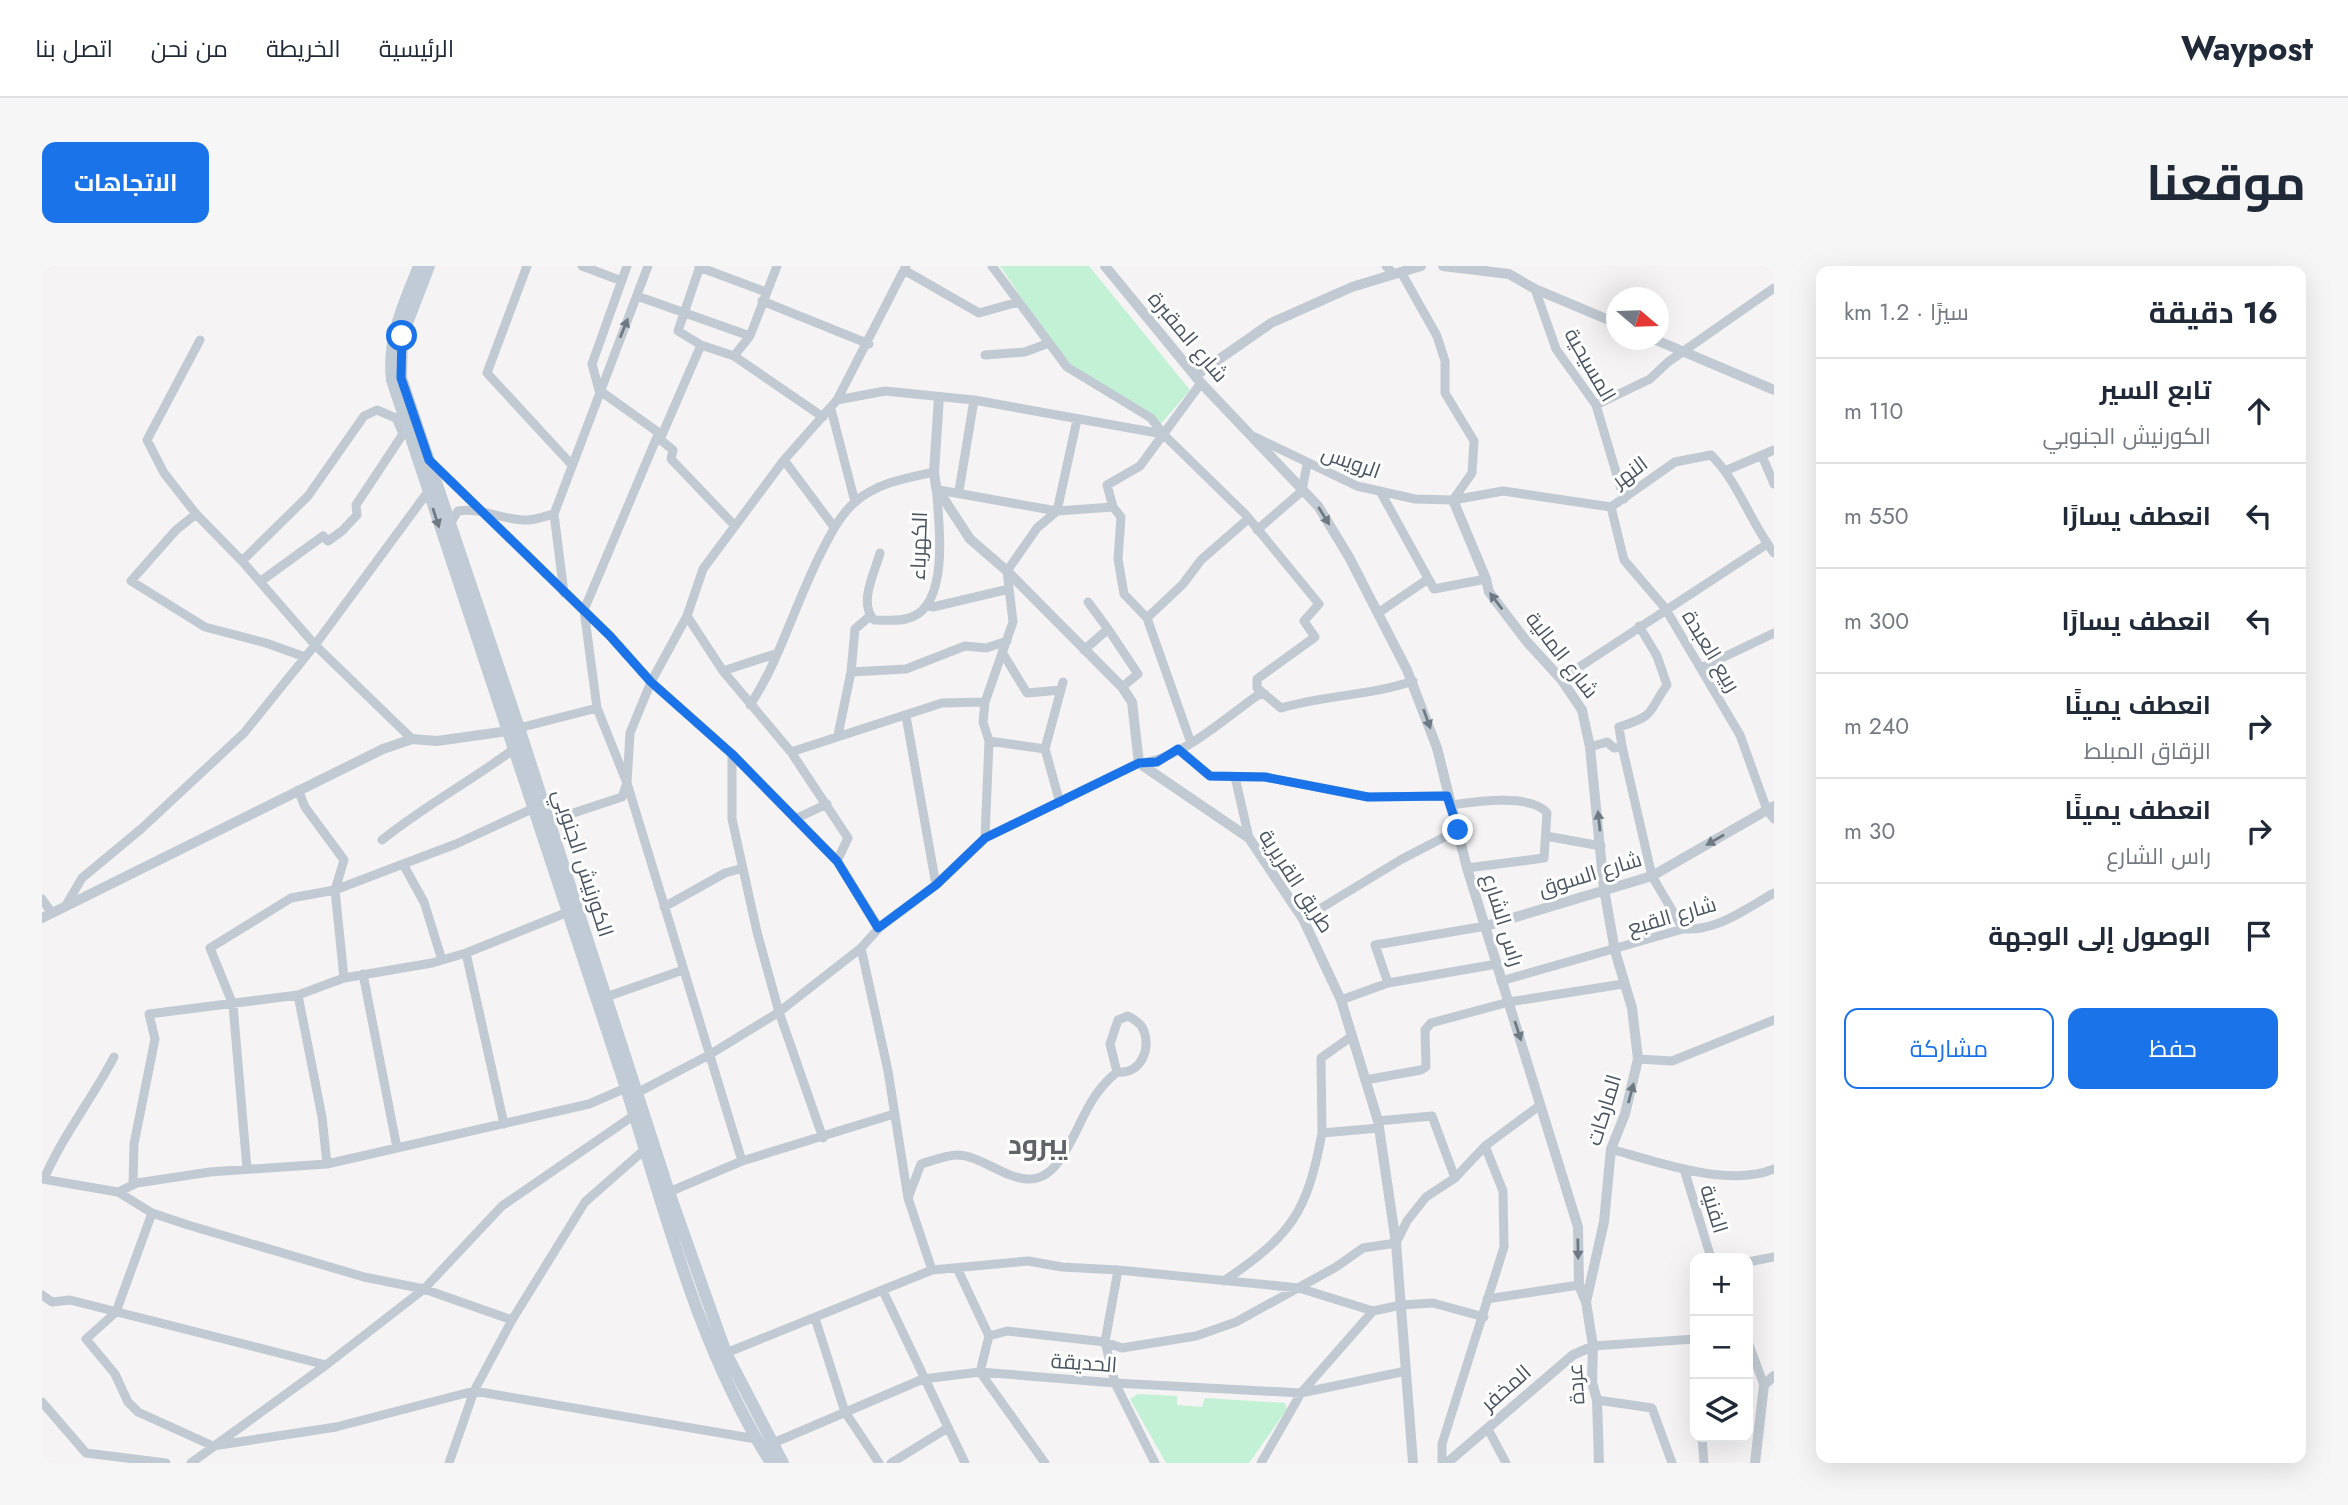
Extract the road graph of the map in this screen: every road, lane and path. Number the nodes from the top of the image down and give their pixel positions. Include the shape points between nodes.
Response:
1 (419, 266) edge
2 (429, 266) edge
3 (527, 266) edge
4 (582, 266) edge
5 (627, 266) edge
6 (648, 266) edge
7 (777, 266) edge
8 (992, 266) edge
9 (1105, 266) edge
10 (1421, 266) edge
11 (1443, 266) edge
12 (700, 267) edge
13 (905, 268) edge
14 (1506, 270) edge
15 (1394, 271) edge
16 (622, 281) junction
17 (1774, 288) edge
18 (1535, 289) junction
19 (637, 296) junction
20 (764, 297) junction
21 (1018, 302) junction
22 (685, 311) junction
23 (1606, 319) edge
24 (750, 336) junction
25 (201, 340) dead end
26 (1049, 343) junction
27 (869, 344) junction
28 (701, 345) junction
29 (1669, 345) edge
30 (1685, 352) junction
31 (985, 355) dead end
32 (734, 356) junction
33 (1198, 380) junction
34 (599, 390) junction
35 (1774, 390) edge
36 (939, 397) junction
37 (837, 400) junction
38 (974, 400) junction
39 (1596, 405) junction
40 (831, 409) junction
41 (823, 417) junction
42 (1077, 419) junction
43 (401, 420) junction
44 (1244, 431) junction
45 (1163, 434) junction
46 (659, 436) junction
47 (1774, 450) edge
48 (1762, 456) junction
49 (429, 460) junction
50 (784, 460) junction
51 (571, 464) junction
52 (1307, 464) junction
53 (1727, 470) junction
54 (934, 472) junction
55 (1774, 484) edge
56 (938, 488) junction
57 (959, 491) junction
58 (1302, 491) junction
59 (1380, 491) junction
60 (427, 493) junction
61 (1623, 499) junction
62 (1453, 500) junction
63 (855, 502) junction
64 (1611, 507) junction
65 (1113, 508) junction
66 (1057, 511) junction
67 (196, 514) junction
68 (486, 514) junction
69 (554, 514) junction
70 (1248, 519) junction
71 (450, 524) junction
72 (735, 526) junction
73 (834, 527) junction
74 (1257, 530) junction
75 (1768, 544) junction
76 (880, 553) dead end
77 (1774, 553) edge
78 (242, 561) junction
79 (1007, 571) junction
80 (1428, 579) junction
81 (1486, 579) junction
82 (261, 581) junction
83 (1009, 589) junction
84 (564, 593) junction
85 (1088, 603) dead end
86 (928, 605) junction
87 (1665, 608) junction
88 (584, 610) junction
89 (1378, 613) junction
90 (687, 615) junction
91 (870, 615) junction
92 (1146, 618) junction
93 (1639, 625) junction
94 (1108, 629) junction
95 (1774, 633) edge
96 (1007, 641) junction
97 (315, 645) junction
98 (1084, 650) junction
99 (1002, 652) junction
100 (775, 654) junction
101 (305, 657) junction
102 (1701, 668) junction
103 (723, 671) junction
104 (851, 672) junction
105 (1561, 679) junction
106 (1413, 681) junction
107 (651, 682) junction
108 (1122, 687) junction
109 (1265, 694) junction
110 (985, 702) junction
111 (750, 705) junction
112 (597, 708) junction
113 (906, 716) junction
114 (514, 730) junction
115 (838, 735) junction
116 (412, 739) junction
117 (989, 741) junction
118 (1191, 743) junction
119 (1590, 747) junction
120 (1622, 747) junction
121 (514, 749) junction
122 (1178, 749) junction
123 (1045, 750) junction
124 (791, 752) junction
125 (732, 754) junction
126 (1139, 763) junction
127 (1235, 777) junction
128 (626, 783) junction
129 (298, 790) junction
130 (1449, 801) junction
131 (1060, 803) junction
132 (827, 804) junction
133 (534, 808) junction
134 (1772, 812) edge
135 (795, 819) junction
136 (549, 821) junction
137 (1458, 830) junction
138 (1546, 836) junction
139 (985, 838) junction
140 (1249, 838) junction
141 (382, 840) dead end
142 (1601, 846) junction
143 (837, 861) junction
144 (403, 863) junction
145 (743, 868) junction
146 (1467, 868) junction
147 (1652, 876) junction
148 (936, 885) junction
149 (1604, 889) junction
150 (335, 890) junction
151 (1774, 893) edge
152 (42, 899) edge
153 (65, 907) junction
154 (664, 907) junction
155 (568, 912) junction
156 (47, 916) edge
157 (1303, 919) junction
158 (1486, 926) junction
159 (878, 928) junction
160 (1683, 929) junction
161 (861, 948) junction
162 (1615, 951) junction
163 (466, 953) junction
164 (442, 960) junction
165 (1497, 964) junction
166 (683, 970) junction
167 (363, 974) junction
168 (344, 978) junction
169 (1501, 981) junction
170 (1388, 983) junction
171 (1623, 984) junction
172 (298, 995) junction
173 (606, 997) junction
174 (1341, 1000) junction
175 (1508, 1002) junction
176 (233, 1005) junction
177 (779, 1012) junction
178 (1774, 1020) edge
179 (1352, 1036) junction
180 (709, 1055) junction
181 (114, 1057) dead end
182 (1638, 1059) junction
183 (1117, 1072) junction
184 (1365, 1080) junction
185 (630, 1093) junction
186 (1539, 1106) junction
187 (894, 1114) junction
188 (634, 1116) junction
189 (505, 1124) junction
190 (1378, 1124) junction
191 (1322, 1133) junction
192 (823, 1138) junction
193 (1486, 1146) junction
194 (397, 1148) junction
195 (1611, 1149) junction
196 (643, 1151) junction
197 (742, 1161) junction
198 (327, 1164) junction
199 (247, 1169) junction
200 (1684, 1169) junction
201 (1774, 1169) edge
202 (1455, 1178) junction
203 (43, 1179) edge
204 (133, 1185) junction
205 (118, 1192) junction
206 (669, 1192) junction
207 (908, 1198) junction
208 (152, 1213) junction
209 (1396, 1243) junction
210 (1710, 1253) edge
211 (1774, 1257) edge
212 (1753, 1261) edge
213 (957, 1268) junction
214 (932, 1270) junction
215 (1118, 1270) junction
216 (1223, 1282) junction
217 (1579, 1285) junction
218 (1298, 1288) junction
219 (424, 1289) junction
220 (883, 1291) junction
221 (42, 1295) edge
222 (1487, 1299) junction
223 (1586, 1302) junction
224 (1401, 1305) junction
225 (1373, 1311) junction
226 (116, 1312) junction
227 (1484, 1317) junction
228 (815, 1318) junction
229 (512, 1320) junction
230 (989, 1336) junction
231 (1690, 1339) edge
232 (1105, 1342) junction
233 (1593, 1346) junction
234 (726, 1353) junction
235 (1753, 1355) edge
236 (326, 1365) junction
237 (1406, 1371) junction
238 (980, 1372) junction
239 (1774, 1376) edge
240 (923, 1378) junction
241 (1115, 1383) junction
242 (1764, 1385) junction
243 (474, 1391) junction
244 (1301, 1393) junction
245 (1597, 1400) junction
246 (42, 1402) edge
247 (845, 1412) junction
248 (947, 1429) junction
249 (1488, 1429) junction
250 (756, 1439) junction
251 (1702, 1442) edge
252 (771, 1444) junction
253 (213, 1446) junction
254 (166, 1463) edge
255 (191, 1463) edge
256 (449, 1463) edge
257 (771, 1463) edge
258 (783, 1463) edge
259 (879, 1463) edge
260 (891, 1463) edge
261 (965, 1463) edge
262 (1045, 1463) edge
263 (1156, 1463) edge
264 (1261, 1463) edge
265 (1413, 1463) edge
266 (1444, 1463) edge
267 (1506, 1463) edge
268 (1599, 1463) edge
269 (1672, 1463) edge
270 (1704, 1463) edge
271 (1755, 1463) edge

1 - 43 main road, الكورنيش الجنوبي via 393,333 390,357
2 - 49 main road, الكورنيش الجنوبي via 402,336 399,357 401,378
3 - 51 street via 487,373
4 - 16 street
5 - 16 street
6 - 19 street
7 - 20 street
8 - 21 street
9 - 33 street, شارع المقبرة
10 - 15 street
11 - 14 street
12 - 20 street
12 - 22 street
13 - 21 street via 979,313
13 - 27 street
14 - 18 street
15 - 33 street via 1271,323
15 - 62 street via 1437,335 1445,361 1445,393 1474,441 1472,473
16 - 34 street via 592,364
17 - 30 street
18 - 23 street
18 - 39 street, المسيحية via 1556,349
19 - 22 street
34 -> 19 street
20 - 24 street
20 - 27 street
21 - 26 street
22 - 24 street
22 - 28 street via 678,331
24 - 32 street
25 - 67 street via 146,440 164,473
26 - 31 street via 1025,352
26 - 45 street via 1067,367 1151,418
27 - 37 street
28 - 32 street
28 - 46 street
29 - 30 street
30 - 35 street
30 - 39 street via 1650,379
32 - 41 street
33 - 44 street, شارع المقبرة
33 - 45 street
34 - 46 street
34 - 51 street
36 - 37 street via 885,391
36 - 38 street
36 - 54 street
37 - 40 street
38 - 42 street
38 - 57 street
39 - 61 street, المسيحية
40 - 41 street
40 - 63 street
41 - 50 street
42 - 45 street
42 - 66 street
43 - 60 main road, الكورنيش الجنوبي
43 - 78 street via 377,410 364,416 308,496
43 - 82 street via 403,434 356,505 357,515 328,541 323,536
44 - 52 street, الرويس
44 - 58 street, راس الشارع
45 - 65 street via 1140,466 1107,485
45 - 70 street
46 - 72 street via 673,450 670,459
46 - 88 street
47 - 48 street
48 - 53 street
48 - 55 street
49 - 68 street
49 - 71 main road, الكورنيش الجنوبي
50 - 72 street
50 - 73 street
51 - 69 street
52 - 58 street
52 - 59 street, الرويس
53 - 61 street, النهر via 1710,455 1692,456
53 - 75 street via 1743,507
54 - 56 street
54 - 63 street via 893,480
56 - 57 street
56 - 79 street via 970,539
56 - 86 street, الكهرباء via 939,565
57 - 66 street
58 - 74 street
58 -> 89 street, راس الشارع via 1318,506
59 - 62 street, الرويس via 1415,499
59 - 80 street
60 - 97 street
60 -> 114 main road, الكورنيش الجنوبي
61 - 64 street, النهر
62 - 64 street, النهر via 1503,491
62 - 81 street, شارع المالية
63 - 73 street
64 - 87 street, ربيع العبدة via 1624,560
65 - 66 street
65 - 92 street via 1121,517 1118,559 1125,594
66 - 79 street via 1037,528
67 - 78 street
67 - 101 street via 131,580 205,628
68 - 69 street via 526,520
68 - 71 street via 474,509 458,511
68 - 84 street
69 - 84 street
70 - 74 street
70 - 92 street
71 - 114 main road, الكورنيش الجنوبي
72 - 90 street via 704,569
73 - 100 street
74 - 109 street via 1319,604 1304,621 1315,637 1257,680
75 - 77 street
75 - 87 street
76 - 91 street via 867,598
78 - 82 street
79 - 83 street
79 - 98 street
80 - 81 street via 1434,589
80 - 89 street
105 -> 81 street, شارع المالية via 1489,592
82 - 97 street
83 - 86 street
83 - 96 street via 1013,622
84 - 88 street
85 - 94 street
86 - 91 street via 903,620 874,620
87 - 93 street
87 - 102 street, ربيع العبدة
88 - 107 street
88 - 112 street
89 - 106 street, راس الشارع
90 - 103 street
90 - 107 street
91 - 104 street via 855,629
92 - 118 street
93 - 105 street
93 - 120 street via 1667,685 1647,716 1619,727
94 - 98 street
94 - 108 street via 1138,674
95 - 102 street
96 - 99 street
96 - 104 street via 986,648 965,646 905,669
97 - 101 street
97 - 116 street
98 - 108 street
99 - 110 street
99 - 123 street via 1027,693 1062,686
100 - 103 street
100 - 111 street via 765,683
101 - 153 street via 244,733 82,878
102 - 134 street, ربيع العبدة via 1740,736
103 - 111 street
104 - 115 street
105 - 119 street, شارع المالية via 1583,710
106 - 109 street via 1379,692 1324,697 1281,708
106 -> 130 street, راس الشارع via 1437,748
107 - 125 street
107 - 128 street via 630,733
108 - 126 street via 1132,702
109 - 118 street
110 - 113 street via 942,703
110 - 117 street via 983,722
111 - 124 street
112 - 114 street
112 - 128 street
113 - 115 street
113 - 148 street
114 - 116 street via 437,741
114 - 121 main road, الكورنيش الجنوبي
114 - 136 main road, الكورنيش الجنوبي
115 - 124 street
116 - 129 street
117 - 123 street
117 - 139 street
118 - 122 street
119 - 120 street via 1607,742
142 -> 119 street, شارع المالية
120 - 147 street
121 - 133 main road, الكورنيش الجنوبي
121 - 141 street via 467,784 419,810
122 - 126 street via 1157,762
122 - 127 street via 1210,776
123 - 131 street
124 - 132 street
125 - 135 street
125 - 145 street via 732,819
126 - 131 street
126 - 140 street, طريق القريرية
127 - 130 street via 1265,777 1368,797
127 - 140 street
128 - 136 street via 622,797
128 - 154 street
129 - 150 street via 304,807 344,860
129 - 153 street
130 - 137 street, راس الشارع
130 - 138 street via 1493,798 1540,807 1546,813
131 - 139 street
132 - 135 street
132 - 143 street via 848,838
133 - 144 street
133 - 155 main road, الكورنيش الجنوبي
134 -> 147 street, شارع السوق
135 - 143 street
136 - 173 main road, الكورنيش الجنوبي
137 - 146 street, راس الشارع
137 - 157 street
138 - 142 street
138 - 146 street via 1544,858
139 - 148 street
140 - 157 street, طريق القريرية
142 - 149 street, شارع المالية
143 - 159 street
144 - 150 street
144 - 164 street via 424,902
145 - 154 street
145 - 177 street
146 - 158 street, راس الشارع
147 - 149 street, شارع السوق
147 - 160 street
148 - 159 street
149 - 158 street, شارع السوق
149 - 162 street, الماركات
150 - 168 street
150 - 176 street via 291,898 210,948
151 - 160 street, شارع القبع via 1722,923 1700,930
152 - 156 street
153 - 156 street
154 - 166 street
155 - 163 street
155 - 185 main road, الكورنيش الجنوبي
157 - 174 street, طريق القريرية
158 - 165 street, راس الشارع
158 - 170 street via 1375,945
159 - 161 street
160 - 162 street, شارع القبع
161 - 177 street
161 - 187 street
162 - 169 street, شارع القبع
162 - 171 street, الماركات
163 - 164 street
163 - 189 street
164 - 167 street
165 - 169 street, راس الشارع
165 - 170 street
166 - 173 street
166 - 180 street
167 - 168 street
167 - 194 street
168 - 172 street
169 - 175 street, راس الشارع
170 - 174 street
171 - 175 street
171 - 182 street, الماركات via 1632,1008
172 - 176 street
172 - 198 street
173 - 185 main road, الكورنيش الجنوبي
174 - 179 street, طريق القريرية
175 - 184 street via 1431,1023 1425,1030 1426,1067
175 -> 186 street, راس الشارع
176 - 199 street
176 - 204 street via 149,1014 155,1039 134,1144
177 - 180 street
177 - 192 street
178 - 182 street via 1672,1062
179 - 184 street, طريق القريرية
179 - 191 street via 1321,1058
180 - 185 street
180 - 197 street
181 - 203 street via 93,1098 59,1143
195 -> 182 street, الماركات
183 - 183 street via 1135,1069 1144,1057 1141,1025 1128,1016 1118,1020 1110,1044
183 - 207 street via 1094,1094 1059,1162 1044,1175 1030,1180 958,1155 921,1164
184 - 190 street, طريق القريرية
185 - 188 main road, الكورنيش الجنوبي
185 - 189 street
185 - 206 main road, الكورنيش الجنوبي
186 - 193 street
186 -> 217 street, راس الشارع via 1578,1227
187 - 192 street
187 - 207 street
188 - 196 main road, الكورنيش الجنوبي
188 - 219 street via 502,1206
189 - 194 street
190 - 191 street
190 - 202 street via 1432,1116
190 - 209 street, طريق القريرية
191 - 216 street via 1313,1182 1290,1227
192 - 197 street
193 - 202 street
193 - 222 street via 1503,1191 1505,1220 1504,1247
194 - 198 street
195 - 200 street
195 - 223 street, الماركات via 1604,1222
196 - 229 street via 585,1202
196 - 250 main road, الكورنيش الجنوبي via 715,1357
197 - 206 street
198 - 199 street
199 - 204 street
200 - 201 street via 1755,1177
200 - 210 street, الفنية
202 - 209 street via 1426,1197
203 - 205 street
204 - 205 street
205 - 208 street
206 - 234 main road, الكورنيش الجنوبي
207 - 214 street
208 - 219 street via 364,1277
208 - 226 street
209 - 218 street via 1363,1248
209 - 224 street, طريق القريرية
211 - 212 street
213 - 214 street
213 - 215 street via 1028,1261 1062,1268
213 - 230 street
214 - 220 street
215 - 216 street
215 - 232 street
216 - 218 street
217 - 222 street
217 - 223 street, راس الشارع
218 - 225 street
218 - 232 street via 1236,1322 1196,1336 1122,1348
219 - 229 street
219 - 236 street
220 - 228 street
220 - 240 street
221 - 226 street via 52,1302 70,1300
222 - 227 street
223 - 233 street, عردة
224 - 225 street
224 - 227 street via 1433,1303
224 - 237 street, طريق القريرية
225 - 244 street
226 - 236 street
226 - 253 street via 86,1339 116,1374 128,1402 138,1412
227 - 266 street via 1442,1444
228 - 234 street
228 - 247 street
229 - 243 street
230 - 232 street via 1007,1331
230 - 238 street
231 - 233 street
232 - 241 street
233 - 245 street, عردة via 1592,1382
233 - 249 street, المخفر via 1573,1356
234 - 252 main road, الكورنيش الجنوبي
235 - 242 street
236 - 253 street
237 - 244 street, الحديقة
237 - 265 street, طريق القريرية
238 - 240 street, الحديقة
238 - 241 street, الحديقة
238 - 262 street
239 - 242 street
240 - 247 street, الحديقة
240 - 248 street
241 - 244 street, الحديقة
241 - 263 street
242 - 271 street
243 - 250 street
243 - 253 street via 337,1427
243 - 256 street
244 - 264 street
245 - 268 street, عردة
245 - 269 street via 1652,1408
246 - 254 street via 86,1453
247 - 252 street, الحديقة
247 - 259 street
248 - 260 street
248 - 261 street
249 - 266 street, المخفر
249 - 267 street
250 - 257 main road, الكورنيش الجنوبي
251 - 270 street
252 - 258 main road, الكورنيش الجنوبي
253 - 255 street

